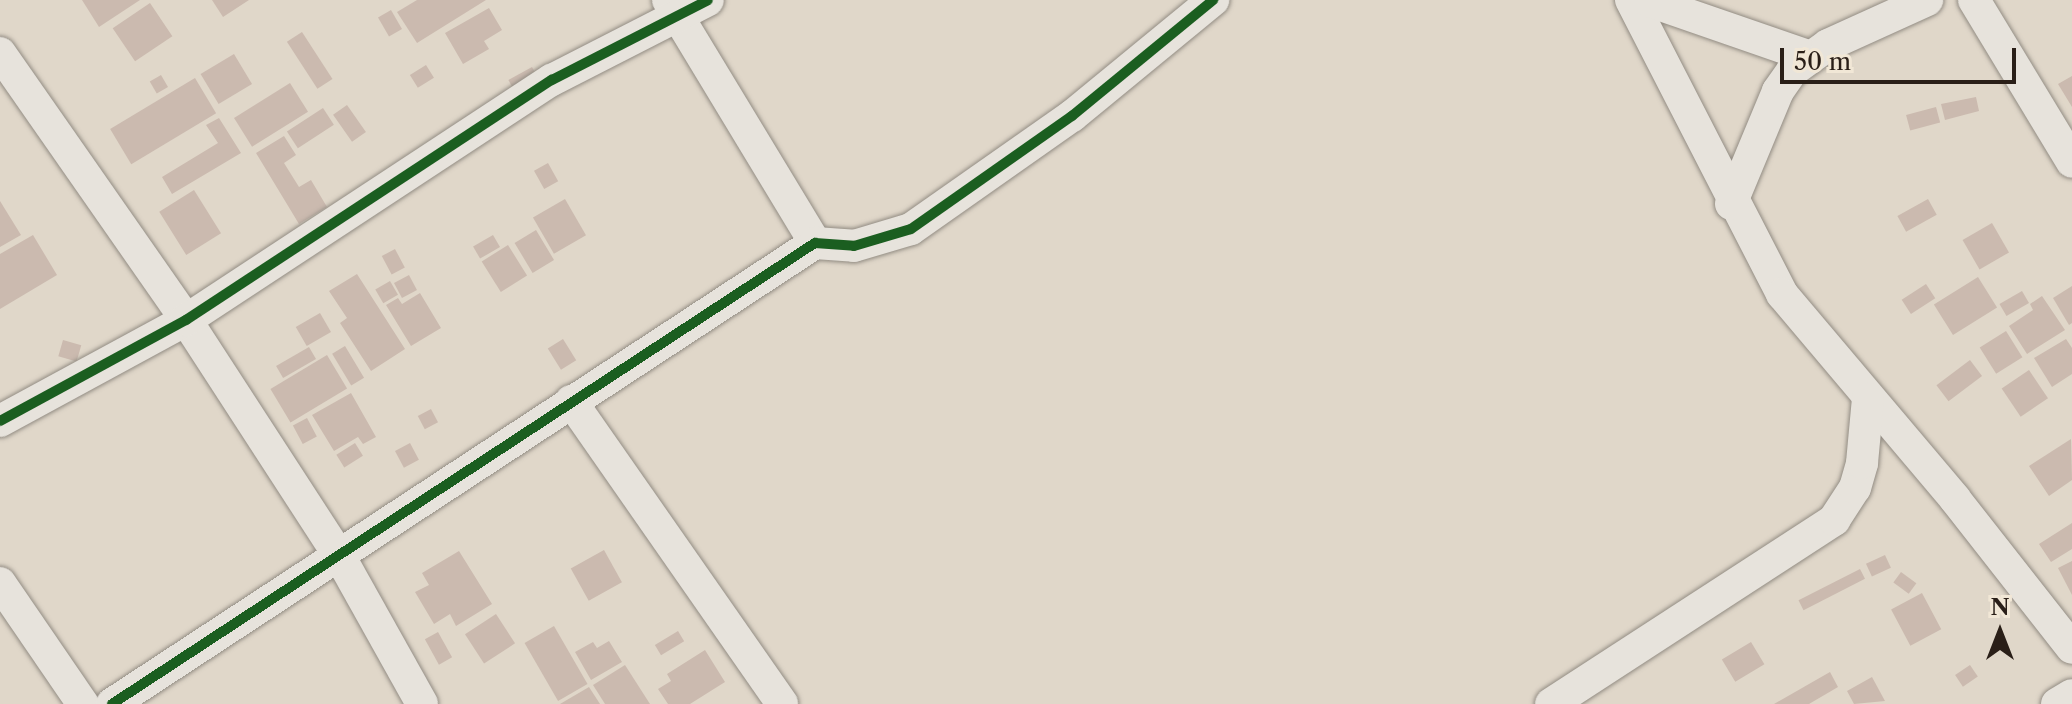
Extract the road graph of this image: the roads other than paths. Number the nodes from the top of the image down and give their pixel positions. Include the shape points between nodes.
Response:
1 (708, 0) edge
2 (1213, 0) edge
3 (1631, 0) edge
4 (1646, 0) edge
5 (1927, 0) edge
6 (1974, 0) edge
7 (673, 8) edge
8 (0, 53) edge
9 (1808, 56) junction
10 (2072, 162) edge
11 (1731, 204) junction
12 (815, 243) junction
13 (186, 320) junction
14 (1868, 398) junction
15 (571, 401) junction
16 (0, 421) edge
17 (340, 557) junction
18 (0, 583) edge
19 (2072, 648) edge
20 (2072, 695) edge
21 (83, 704) edge
22 (112, 704) edge
23 (422, 704) edge
24 (782, 704) edge
25 (1551, 704) edge
26 (2057, 704) edge

1 - 7 street
2 - 12 street via 1072,116 911,229 854,246
3 - 11 street
4 - 9 street
5 - 9 street
6 - 10 street
7 - 12 street
7 - 13 street via 552,80
8 - 13 street
9 - 11 street via 1778,91
11 - 14 street via 1789,305
12 - 15 street
13 - 16 street
13 - 17 street
14 - 19 street
14 - 25 street via 1862,463 1855,488 1834,520
15 - 17 street
15 - 24 street
17 - 22 street
17 - 23 street
18 - 21 street
20 - 26 street

